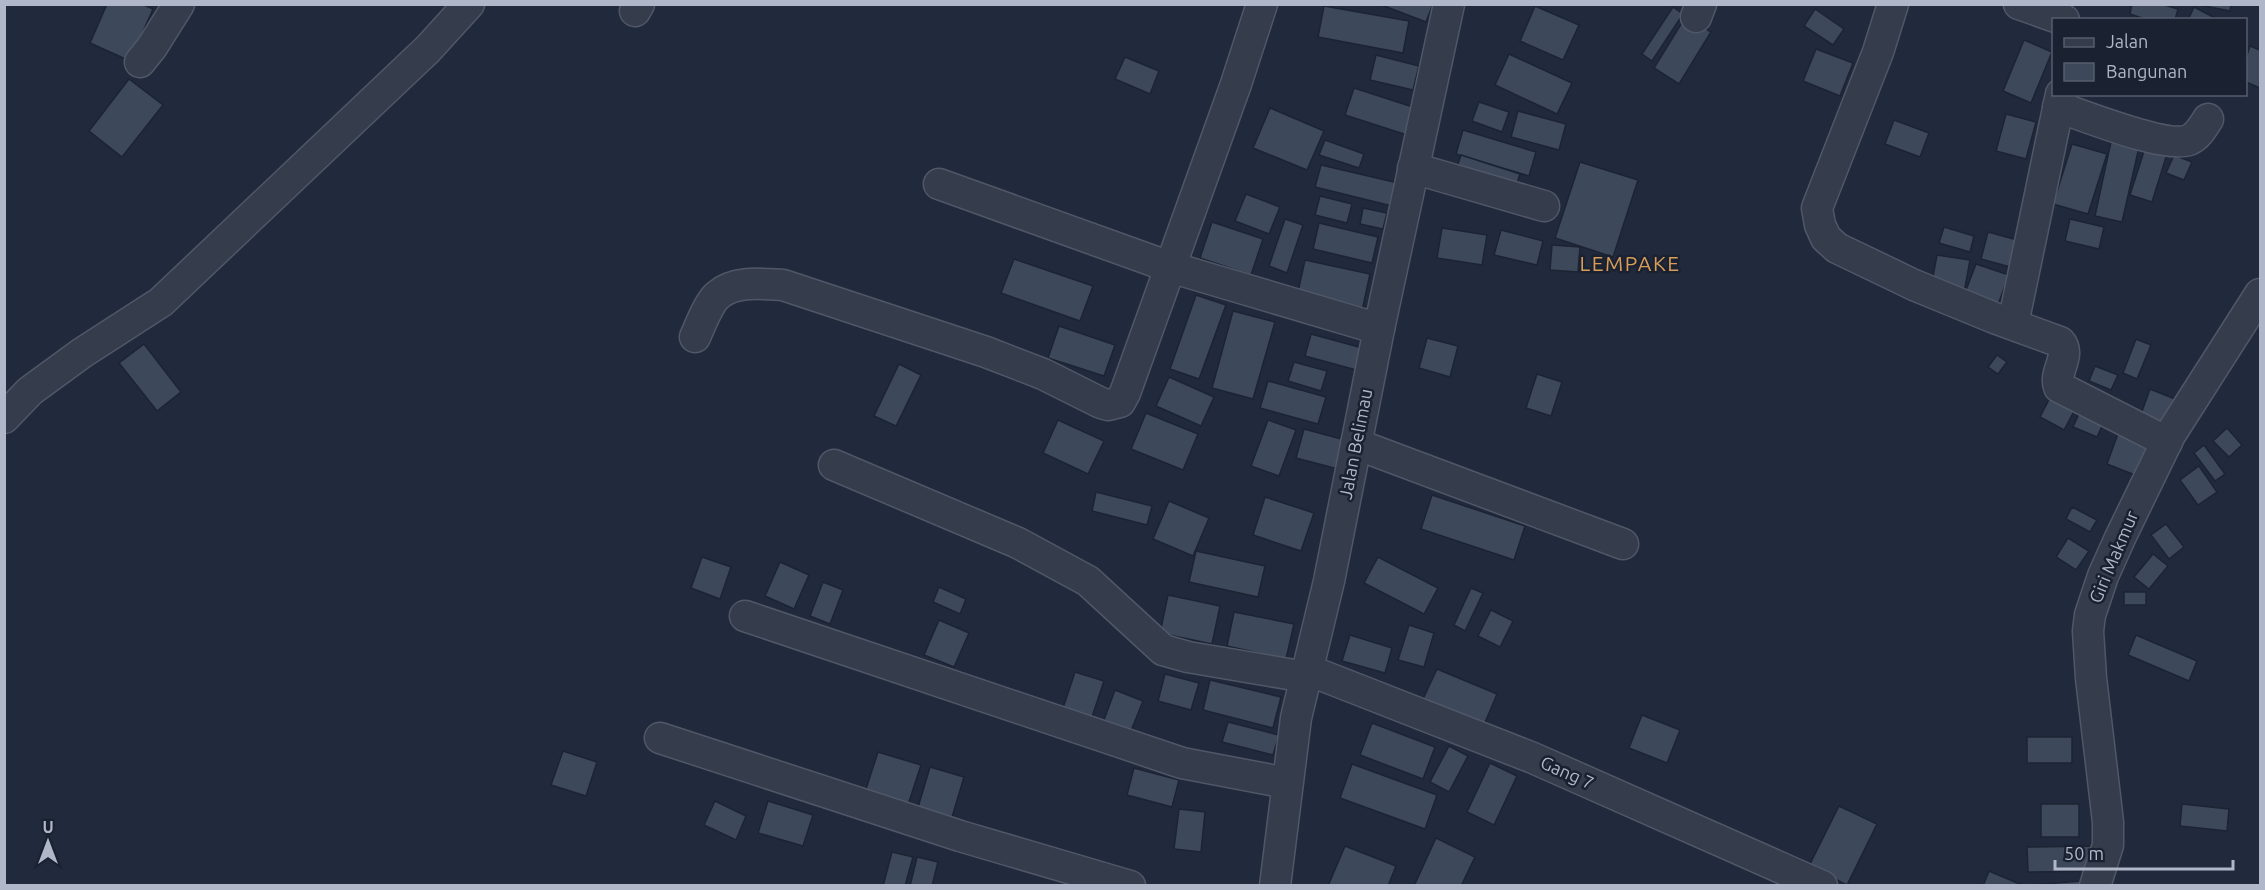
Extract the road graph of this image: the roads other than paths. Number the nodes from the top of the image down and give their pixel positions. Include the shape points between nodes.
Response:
1 (179, 4) edge
2 (469, 4) edge
3 (1262, 4) edge
4 (1449, 4) edge
5 (1893, 4) edge
6 (2019, 4) edge
7 (2058, 18) edge
8 (140, 62) dead end
9 (2060, 101) edge
10 (2208, 119) dead end
11 (1413, 168) junction
12 (939, 184) dead end
13 (1544, 206) dead end
14 (1170, 267) junction
15 (2260, 294) edge
16 (2013, 324) junction
17 (1379, 329) junction
18 (695, 337) dead end
19 (4, 418) edge
20 (2167, 442) junction
21 (1356, 444) junction
22 (834, 465) dead end
23 (1623, 544) dead end
24 (745, 616) dead end
25 (1307, 674) junction
26 (660, 738) dead end
27 (1287, 783) junction
28 (1130, 885) edge
29 (1275, 885) edge
30 (1822, 885) edge
31 (2095, 885) edge

1 - 8 street
2 - 19 street via 428,49 161,302 82,352 30,391
3 - 14 street
4 - 11 street, Jalan Belimau
5 - 16 street via 1817,208 1820,225 1837,248 1914,285
6 - 7 street
9 - 10 street via 2160,140 2189,140
9 - 16 street
11 - 13 street
11 - 17 street, Jalan Belimau
12 - 14 street
14 - 17 street
14 - 18 street via 1125,393 1114,404 1101,403 986,352 783,285 759,283 727,289 716,296
15 - 20 street, Giri Makmur
16 - 20 street via 2064,346 2056,380 2059,387
17 - 21 street, Jalan Belimau
20 - 31 street, Giri Makmur via 2103,576 2090,615 2091,678 2108,822 2108,845
21 - 23 street
21 - 25 street, Jalan Belimau
22 - 25 street, Gang 7 via 1018,543 1088,581 1163,650
24 - 27 street via 1182,763
25 - 27 street, Jalan Belimau
25 - 30 street, Gang 7 via 1533,758
26 - 28 street via 960,836
27 - 29 street, Jalan Belimau

